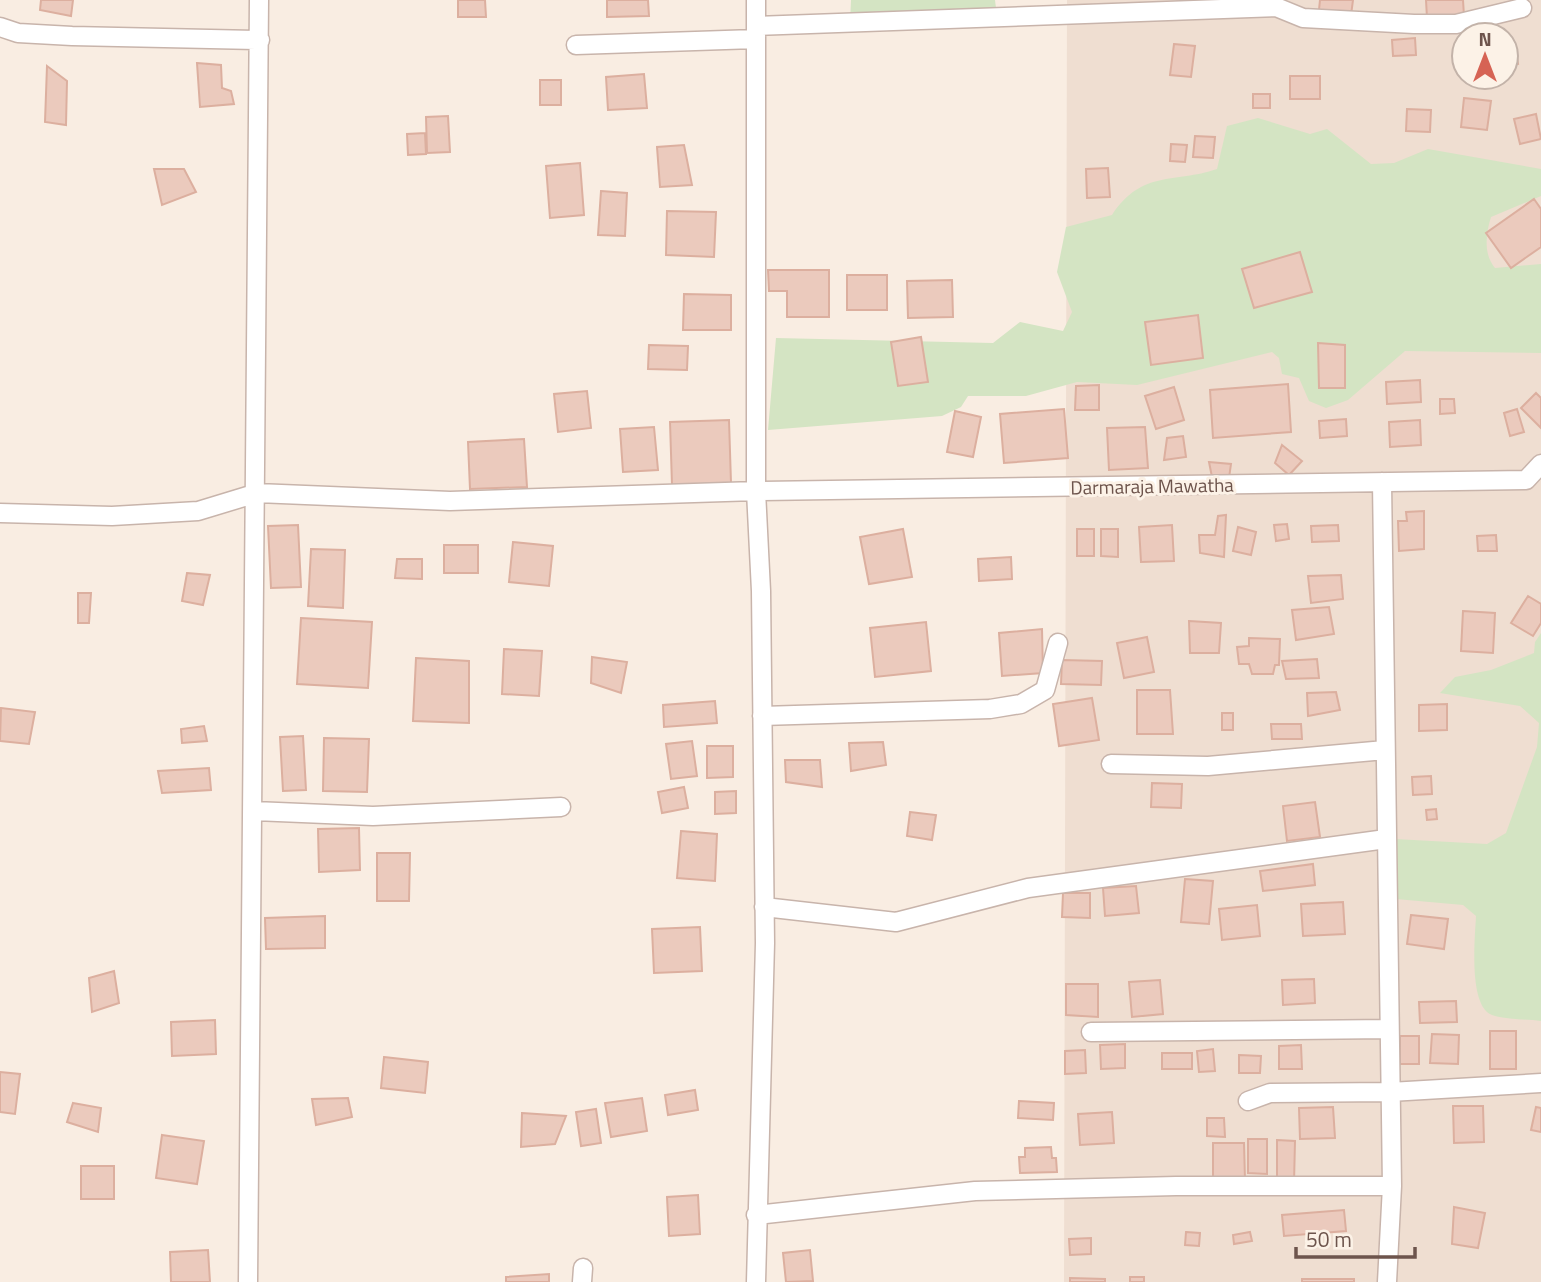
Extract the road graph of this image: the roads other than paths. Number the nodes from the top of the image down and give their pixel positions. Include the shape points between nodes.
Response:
1 (259, 0) edge
2 (756, 0) edge
3 (1520, 4) edge
4 (1005, 8) edge
5 (1541, 9) edge
6 (0, 27) edge
7 (755, 33) junction
8 (260, 40) junction
9 (576, 45) dead end
10 (1541, 464) edge
11 (1534, 480) edge
12 (1382, 482) junction
13 (756, 491) junction
14 (257, 494) junction
15 (0, 513) edge
16 (1058, 643) dead end
17 (762, 716) junction
18 (1385, 750) junction
19 (1111, 764) dead end
20 (561, 807) dead end
21 (254, 811) junction
22 (1386, 839) junction
23 (765, 907) junction
24 (1389, 1029) junction
25 (1091, 1032) dead end
26 (1541, 1083) edge
27 (1390, 1091) junction
28 (1248, 1101) dead end
29 (1392, 1186) junction
30 (756, 1215) junction
31 (248, 1282) edge
32 (756, 1282) edge
33 (1387, 1282) edge

1 - 8 street
2 - 7 street
3 - 4 street via 1456,24 1303,18 1276,7
3 - 5 street
4 - 7 street
6 - 8 street via 18,33 72,36
7 - 9 street
7 - 13 street
8 - 14 street
10 - 11 street, Darmaraja Mawatha
11 - 12 street, Darmaraja Mawatha
12 - 13 street, Darmaraja Mawatha
12 - 18 street
13 - 14 street, Darmaraja Mawatha via 450,501
13 - 17 street
14 - 15 street, Darmaraja Mawatha via 198,511 112,516
14 - 21 street
16 - 17 street via 1045,690 1021,704 990,709
17 - 23 street
18 - 19 street via 1208,766
18 - 22 street
20 - 21 street via 373,816
21 - 31 street
22 - 23 street via 1028,888 895,922
22 - 24 street
23 - 30 street
24 - 25 street
24 - 27 street
26 - 27 street
27 - 28 street via 1270,1093
27 - 29 street
29 - 30 street via 975,1191
29 - 33 street
30 - 32 street

